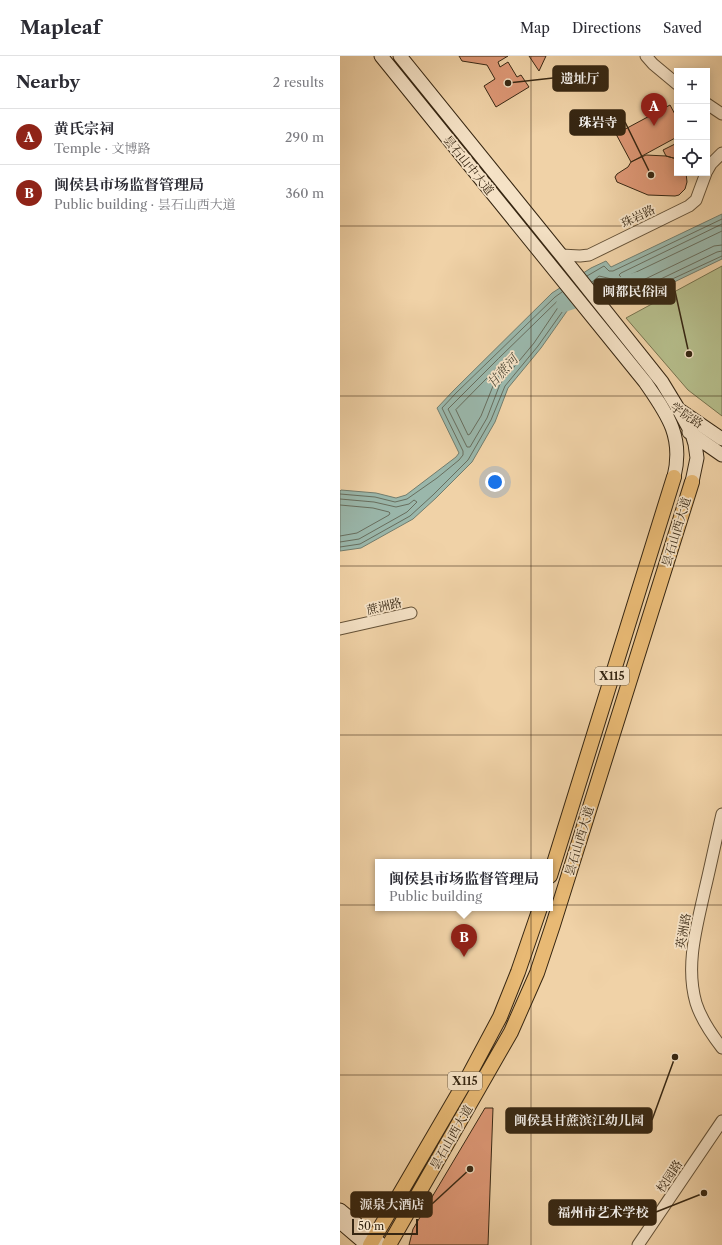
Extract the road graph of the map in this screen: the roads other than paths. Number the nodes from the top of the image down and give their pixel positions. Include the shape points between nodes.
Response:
1 (382, 56) edge
2 (400, 56) edge
3 (646, 56) edge
4 (674, 82) edge
5 (710, 106) edge
6 (722, 114) edge
7 (722, 153) edge
8 (710, 166) edge
9 (705, 176) edge
10 (563, 257) junction
11 (652, 392) junction
12 (679, 410) junction
13 (667, 418) junction
14 (692, 434) junction
15 (722, 439) edge
16 (722, 455) edge
17 (674, 477) joint
18 (692, 482) joint
19 (411, 613) dead end
20 (340, 629) edge
21 (722, 814) edge
22 (553, 866) edge
23 (539, 911) edge
24 (722, 1048) edge
25 (722, 1121) edge
26 (340, 1210) edge
27 (340, 1222) edge
28 (373, 1243) edge
29 (389, 1245) edge
30 (638, 1245) edge

1 - 11 main road, 昙石山中大道 / X115
2 - 10 main road, 昙石山中大道 / X115
3 - 4 street
5 - 6 street
7 - 8 street, 珠岩路
9 - 10 street, 珠岩路 via 696,200 689,206 589,255
10 - 12 main road, X115 via 662,382
11 - 12 main road, 学院路
11 - 13 main road, X115
12 - 14 main road, X115
12 - 15 main road, 学院路
13 - 14 main road
13 - 17 main road, X115 via 677,444
14 - 16 main road
14 - 18 main road, X115 via 696,458
17 - 22 main road, 昙石山西大道 / X115
18 - 29 main road, 昙石山西大道 / X115 via 537,972 521,1012 500,1052
19 - 20 street, 蔗洲路
21 - 24 street, 英洲路 via 696,926 692,976 699,1011
23 - 28 main road, 昙石山西大道 / X115 via 500,1017
25 - 30 street, 校园路
26 - 28 main road
27 - 28 main road

